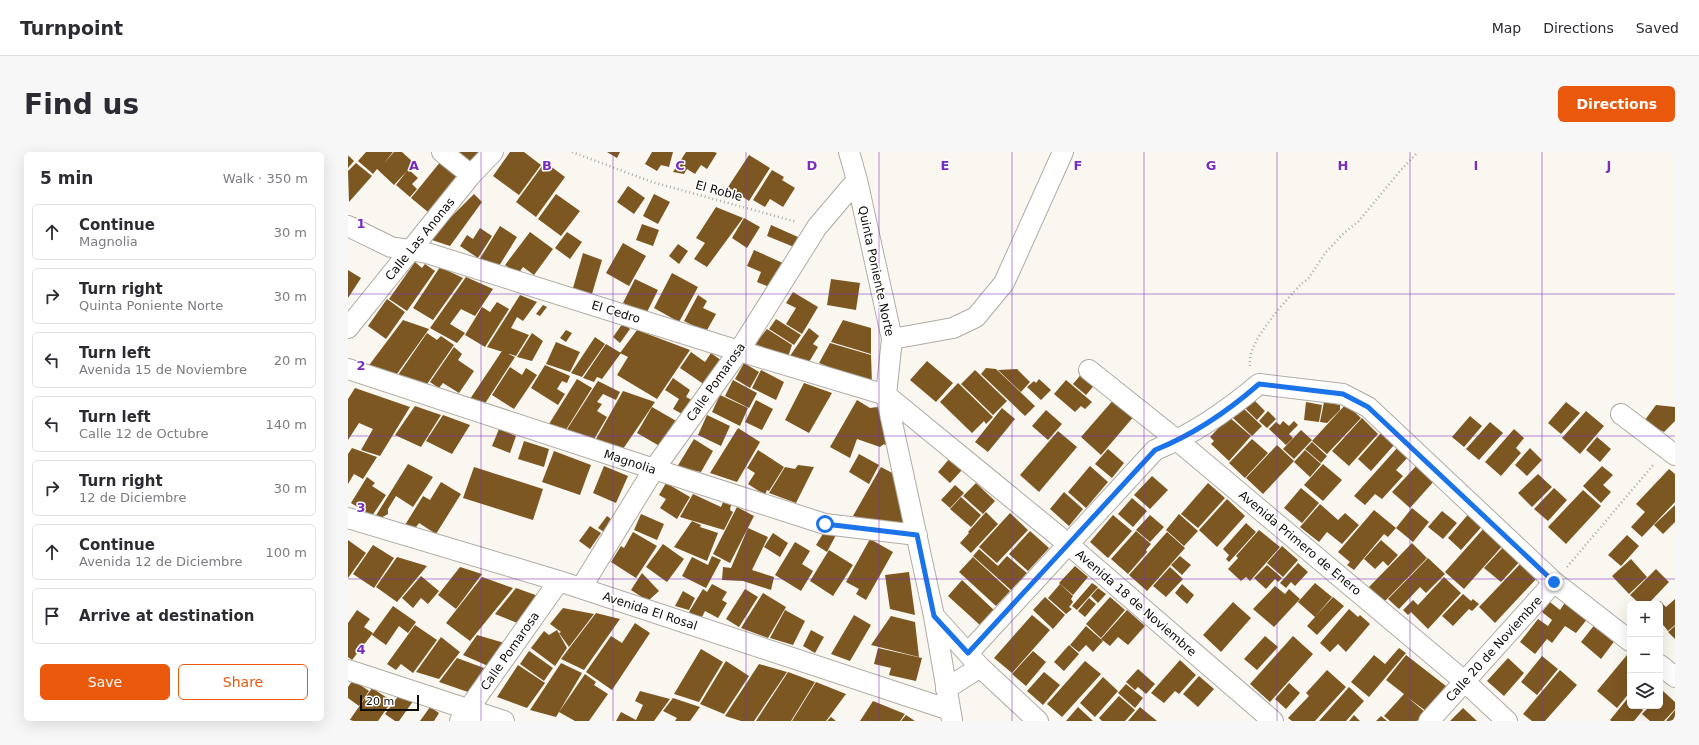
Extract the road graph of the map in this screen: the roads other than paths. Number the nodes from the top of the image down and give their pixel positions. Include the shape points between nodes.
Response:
1 (442, 152) edge
2 (493, 152) edge
3 (849, 152) edge
4 (1063, 152) edge
5 (471, 175) junction
6 (857, 180) junction
7 (348, 226) edge
8 (412, 250) junction
9 (348, 328) edge
10 (892, 339) junction
11 (739, 351) junction
12 (348, 369) edge
13 (1090, 370) dead end
14 (886, 395) junction
15 (1620, 414) dead end
16 (1178, 441) junction
17 (1671, 452) edge
18 (654, 470) junction
19 (348, 518) edge
20 (917, 535) junction
21 (1068, 544) junction
22 (559, 581) junction
23 (1554, 582) junction
24 (581, 588) junction
25 (934, 616) junction
26 (1627, 639) edge
27 (974, 660) junction
28 (1663, 667) edge
29 (348, 670) edge
30 (1675, 677) edge
31 (1464, 681) junction
32 (946, 688) junction
33 (464, 716) edge
34 (951, 716) edge
35 (504, 721) edge
36 (1038, 721) edge
37 (1273, 721) edge
38 (1429, 721) edge
39 (1507, 721) edge

1 - 5 street
2 - 5 street, Calle Las Anonas
3 - 6 street, Quinta Poniente Norte
4 - 10 street via 1004,283 976,317 953,328
5 - 8 street, Calle Las Anonas
6 - 10 street, Quinta Poniente Norte
6 - 11 street, Calle Pomarosa via 817,227
7 - 8 street, El Cedro via 391,247
8 - 9 street, Calle Las Anonas
8 - 11 street, El Cedro
10 - 14 street, Quinta Poniente Norte
11 - 14 street, El Cedro
11 - 18 street, Calle Pomarosa
12 - 18 street, Magnolia
13 - 16 street, Avenida Primero de Enero
14 - 20 street, Quinta Poniente Norte
14 - 21 street, Avenida 18 de Noviembre
15 - 17 street
16 - 21 street via 1155,450
16 - 23 street via 1238,402 1259,384 1343,394 1368,407
16 - 31 street, Avenida Primero de Enero
18 - 20 street, Magnolia via 825,524
18 - 24 street, Calle Pomarosa
19 - 22 street, Avenida El Rosal
20 - 25 street, Quinta Poniente Norte
21 - 27 street
21 - 37 street, Avenida 18 de Noviembre
22 - 24 street, Avenida El Rosal
22 - 33 street, Calle Pomarosa
23 - 26 street
23 - 31 street, Calle 20 de Noviembre
24 - 34 street, Avenida El Rosal
25 - 27 street
25 - 32 street, Quinta Poniente Norte
27 - 32 street
27 - 36 street
28 - 30 street
29 - 33 street
31 - 38 street, Calle 20 de Noviembre
31 - 39 street, Avenida Primero de Enero
32 - 34 street, Quinta Poniente Norte
33 - 35 street

